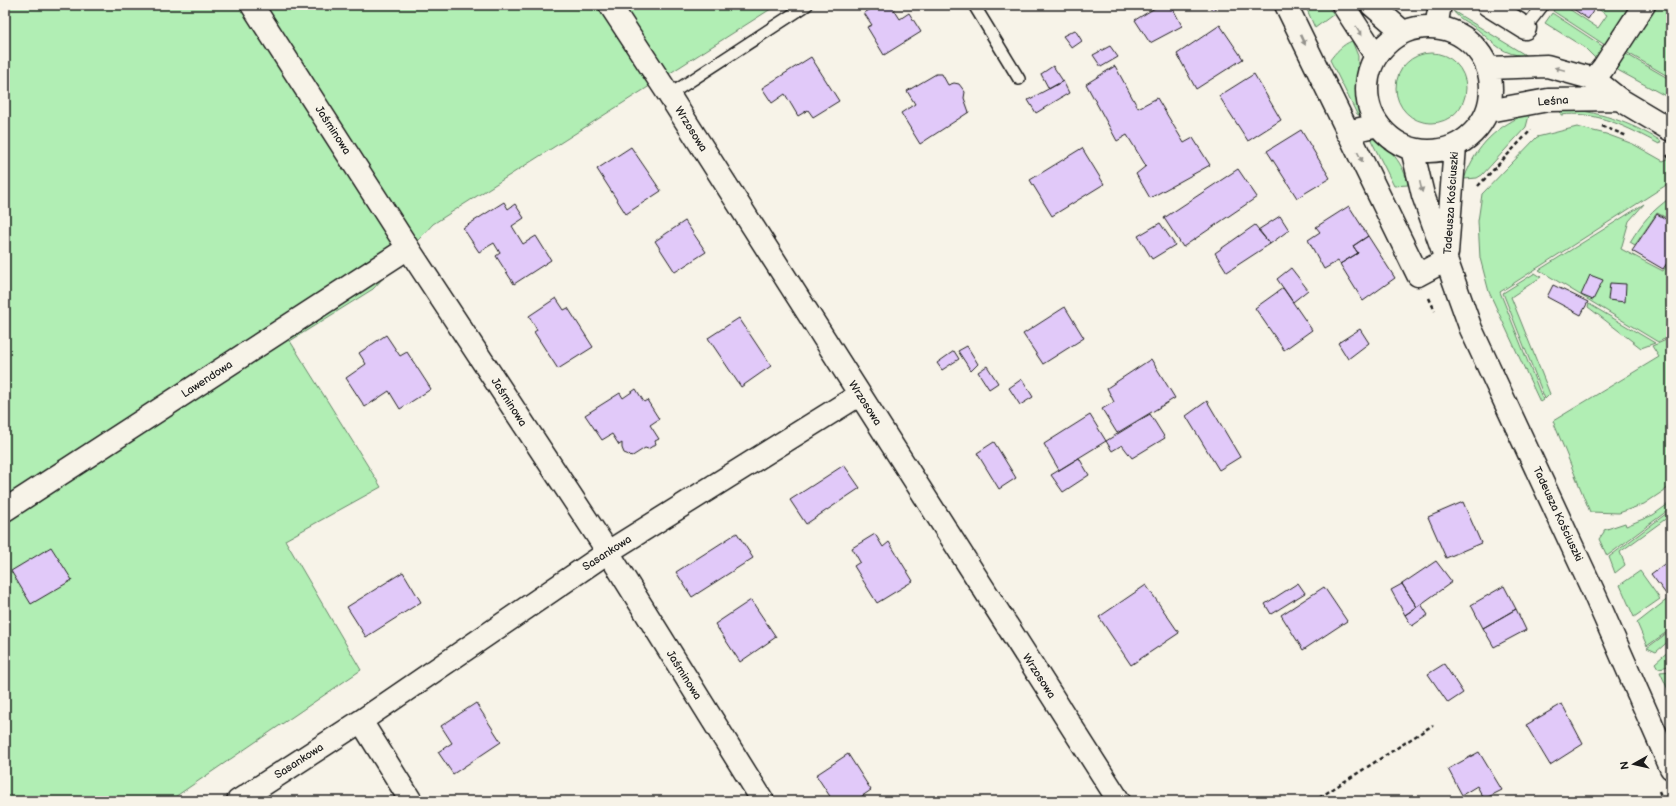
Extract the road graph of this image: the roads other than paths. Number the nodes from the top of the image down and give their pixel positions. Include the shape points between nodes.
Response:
1 (252, 5) edge
2 (610, 5) edge
3 (807, 5) edge
4 (974, 5) edge
5 (1286, 5) edge
6 (1343, 5) edge
7 (1372, 5) edge
8 (1440, 5) edge
9 (1488, 5) edge
10 (1543, 5) edge
11 (1644, 5) edge
12 (1436, 27) junction
13 (1525, 28) joint
14 (1403, 32) junction
15 (1376, 56) junction
16 (1488, 68) junction
17 (1594, 78) junction
18 (1020, 79) dead end
19 (669, 95) junction
20 (1619, 99) junction
21 (1488, 111) junction
22 (1378, 125) junction
23 (1671, 130) edge
24 (1347, 132) junction
25 (1455, 146) junction
26 (1412, 149) junction
27 (408, 248) junction
28 (1446, 260) junction
29 (859, 395) junction
30 (5, 510) edge
31 (608, 552) junction
32 (361, 722) junction
33 (1671, 768) edge
34 (238, 801) edge
35 (411, 801) edge
36 (763, 801) edge
37 (1119, 801) edge

1 - 27 street, Jaśminowa
2 - 19 street, Wrzosowa
3 - 19 lane
4 - 18 lane
5 -> 24 street
6 -> 15 street
7 - 14 street
8 - 12 street
9 - 13 street
10 - 13 lane
11 - 17 street
12 - 14 street via 1419,27
12 - 16 street via 1452,31 1467,40 1479,52
14 - 15 street via 1387,43
15 - 22 street via 1369,73 1367,91 1370,109
17 -> 16 street via 1547,66
16 - 21 street via 1491,96
17 - 20 street
19 - 29 street, Wrzosowa
20 - 21 street, Leśna via 1548,100
20 - 23 street
21 - 25 street via 1469,137
22 - 24 street
22 - 26 street via 1394,140
24 -> 28 street via 1418,275
25 - 26 street via 1434,151
25 - 28 street, Tadeusza Kościuszki
26 -> 28 street, Tadeusza Kościuszki via 1423,196
27 - 30 street, Lawendowa
27 - 31 street, Jaśminowa
28 - 33 street, Tadeusza Kościuszki via 1471,329 1594,592
29 - 31 street, Sasankowa
29 - 37 street, Wrzosowa
31 - 32 street, Sasankowa
31 - 36 street, Jaśminowa
32 - 34 street, Sasankowa
32 - 35 street

